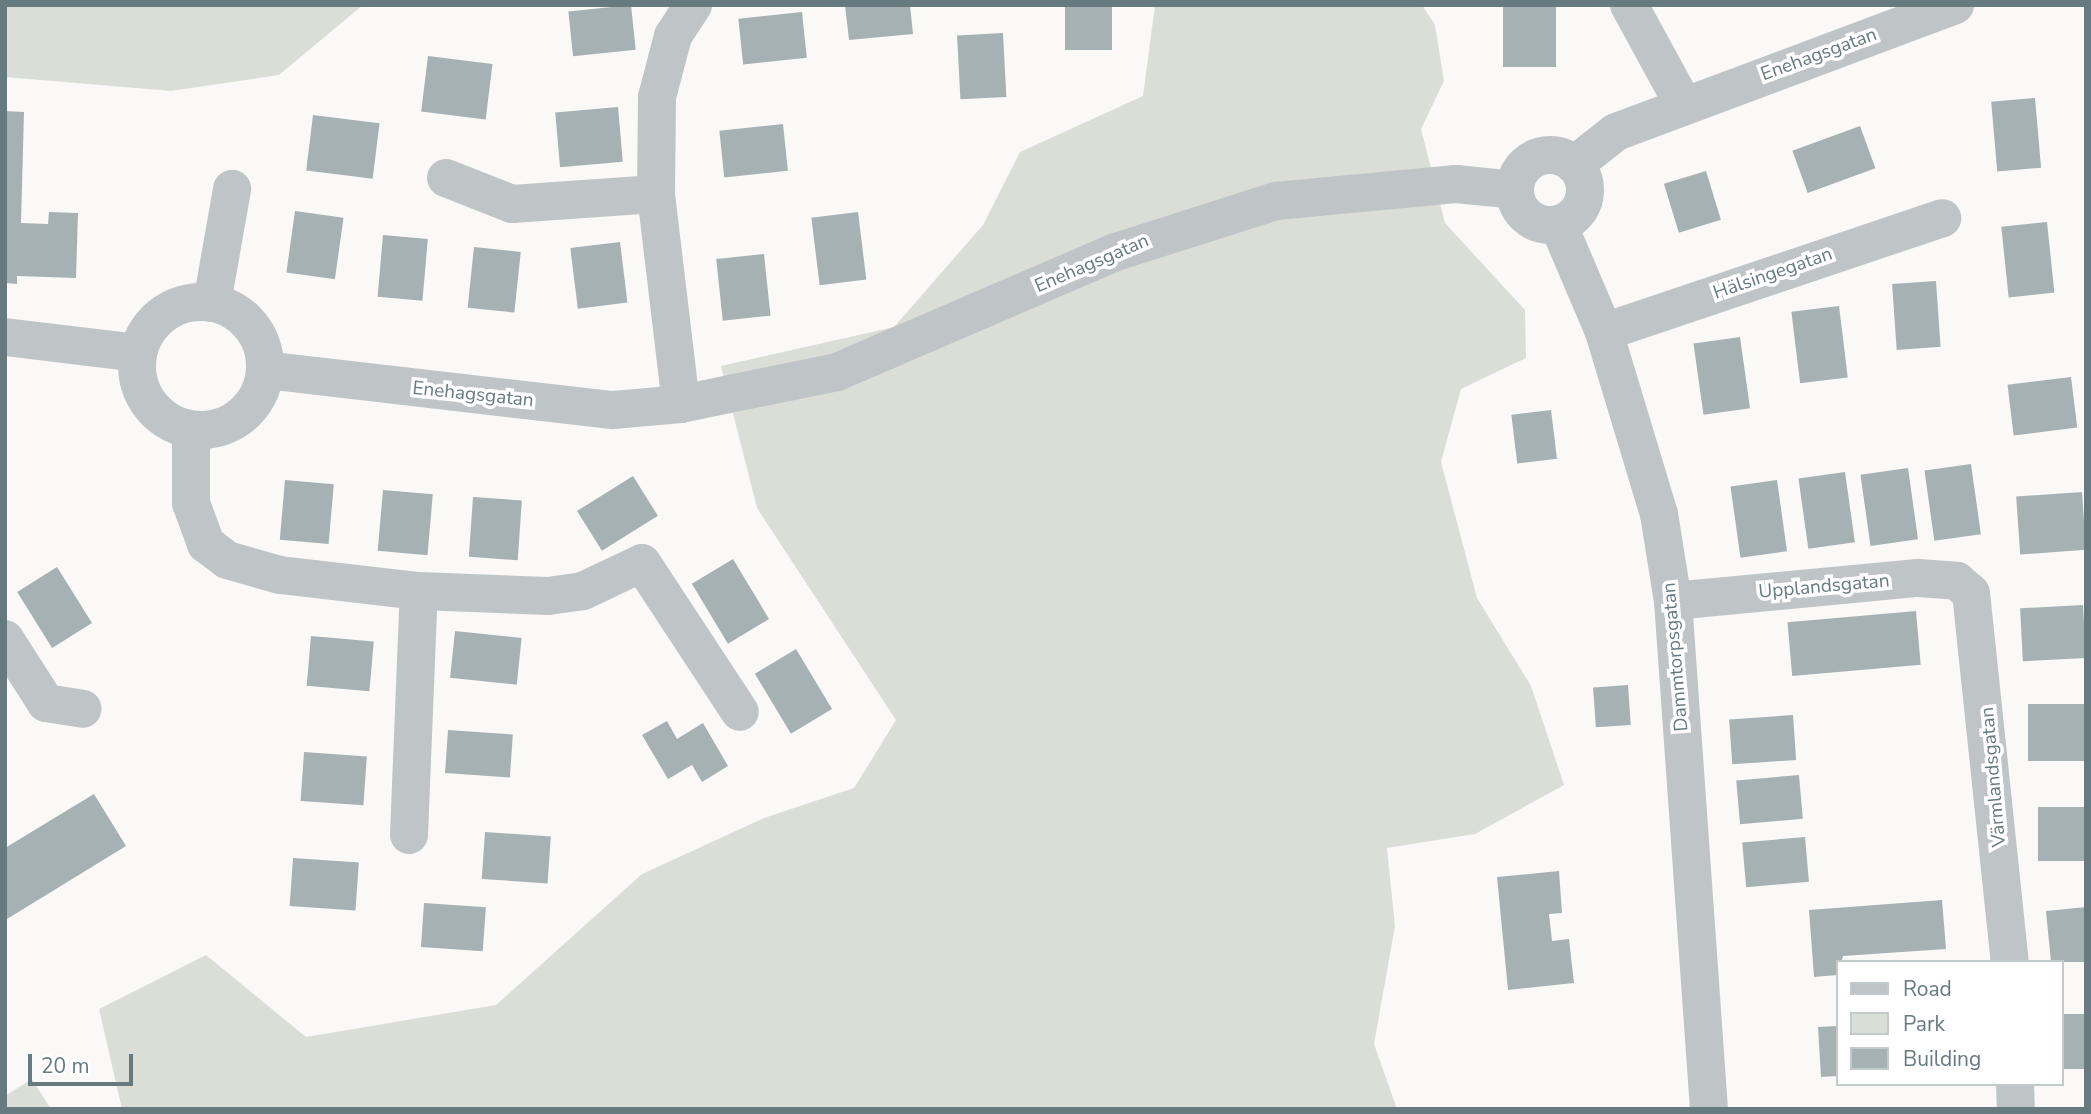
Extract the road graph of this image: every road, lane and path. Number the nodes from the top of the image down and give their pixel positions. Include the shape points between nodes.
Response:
1 (693, 5) edge
2 (1629, 5) edge
3 (1938, 8) edge
4 (1683, 104) junction
5 (1574, 165) junction
6 (446, 178) dead end
7 (232, 189) dead end
8 (1515, 190) junction
9 (656, 194) junction
10 (1942, 218) dead end
11 (1558, 224) junction
12 (212, 303) junction
13 (1604, 332) junction
14 (5, 337) edge
15 (137, 353) junction
16 (265, 370) junction
17 (681, 404) junction
18 (191, 430) junction
19 (419, 591) junction
20 (1971, 593) joint
21 (1672, 601) junction
22 (5, 639) edge
23 (83, 709) dead end
24 (740, 712) dead end
25 (409, 835) dead end
26 (2010, 960) edge
27 (2015, 1086) edge
28 (1709, 1109) edge
29 (2016, 1109) edge

1 - 9 street via 673,36 657,97
2 - 4 street
3 - 4 street, Enehagsgatan
4 - 5 street, Enehagsgatan via 1616,132
5 - 8 street via 1556,155 1536,158 1521,171
5 - 11 street via 1585,196 1576,214
6 - 9 street via 512,204
7 - 12 street
8 - 11 street via 1531,219
8 - 17 street, Enehagsgatan via 1431,185 1276,201 1128,247 837,372
9 - 17 street
10 - 13 street, Hälsingegatan
11 - 13 street, Dammtorpsgatan
12 - 15 street via 165,313
12 - 16 street via 251,327
13 - 21 street, Dammtorpsgatan via 1651,473
14 - 15 street
15 - 18 street via 137,376 151,407
16 - 17 street, Enehagsgatan via 613,410
16 - 18 street via 260,394 237,420
18 - 19 street via 191,503 206,544 227,560 280,575
19 - 24 street via 548,596 583,591 642,563
19 - 25 street
20 - 21 street, Upplandsgatan via 1956,581 1918,578
20 - 26 street, Värmlandsgatan via 1980,626
21 - 28 street, Dammtorpsgatan
22 - 23 street via 46,703
27 - 29 street

